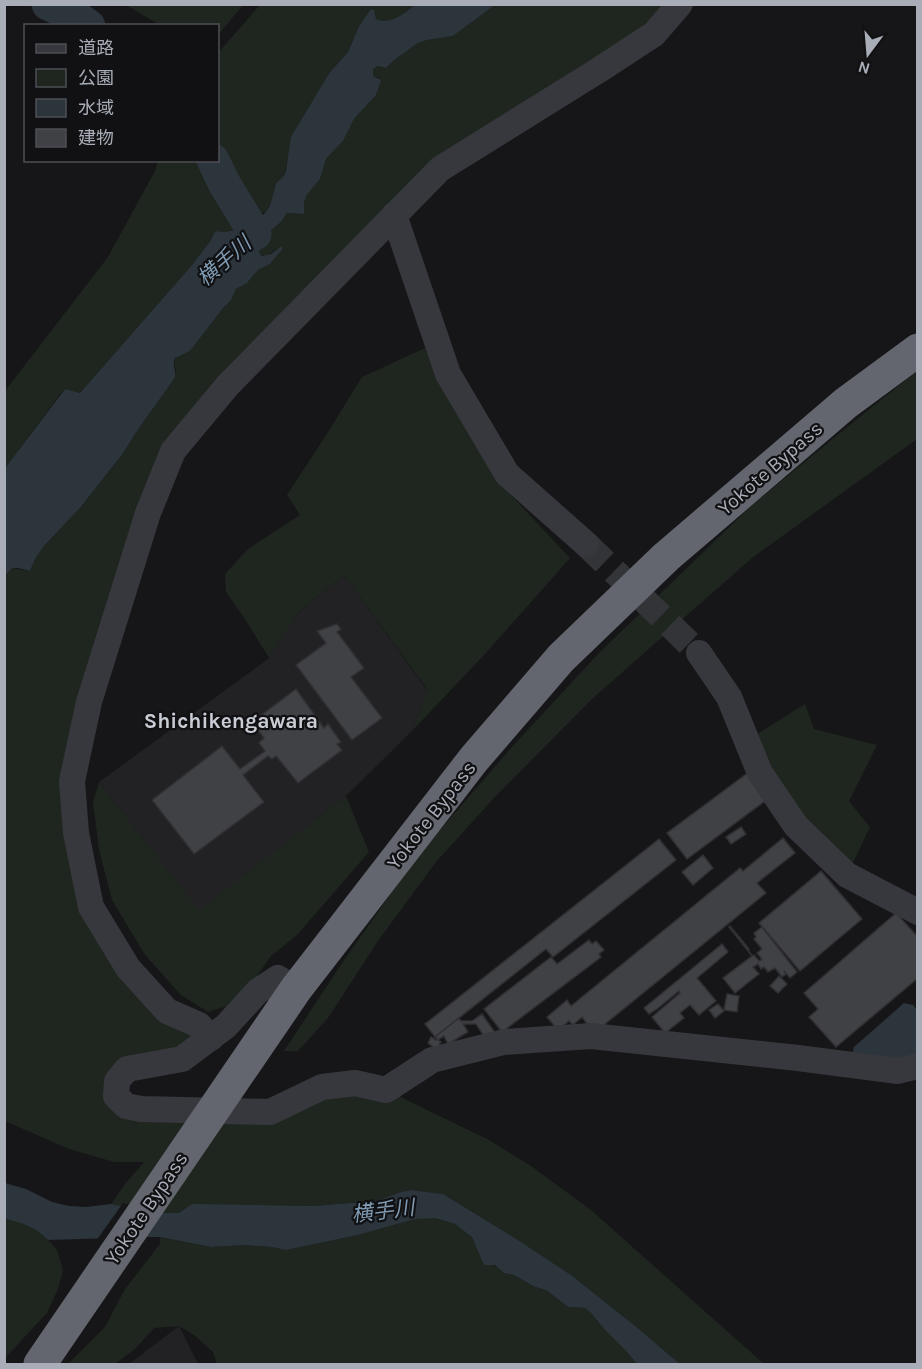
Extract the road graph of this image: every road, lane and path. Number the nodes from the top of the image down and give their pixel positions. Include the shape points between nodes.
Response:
1 (680, 4) edge
2 (394, 215) junction
3 (918, 350) edge
4 (586, 544) tunnel mouth
5 (699, 653) tunnel mouth
6 (918, 912) edge
7 (296, 989) junction
8 (211, 1038) junction
9 (918, 1066) edge
10 (40, 1365) edge

1 - 2 street via 654,34 440,169
2 - 4 street via 447,374 507,474
2 - 8 street via 228,385 173,451 148,513 89,702 72,781 76,833 91,907 128,968 167,1011 199,1025
3 - 7 highway, Yokote Bypass via 846,403 666,557 561,658 474,759
5 - 6 street via 729,696 760,773 796,826 847,875
7 - 8 street via 278,978 258,991
7 - 10 highway, Yokote Bypass
8 - 9 street via 182,1059 127,1069 117,1081 116,1096 126,1106 141,1108 270,1112 322,1087 355,1083 386,1090 432,1060 504,1042 591,1036 898,1071

